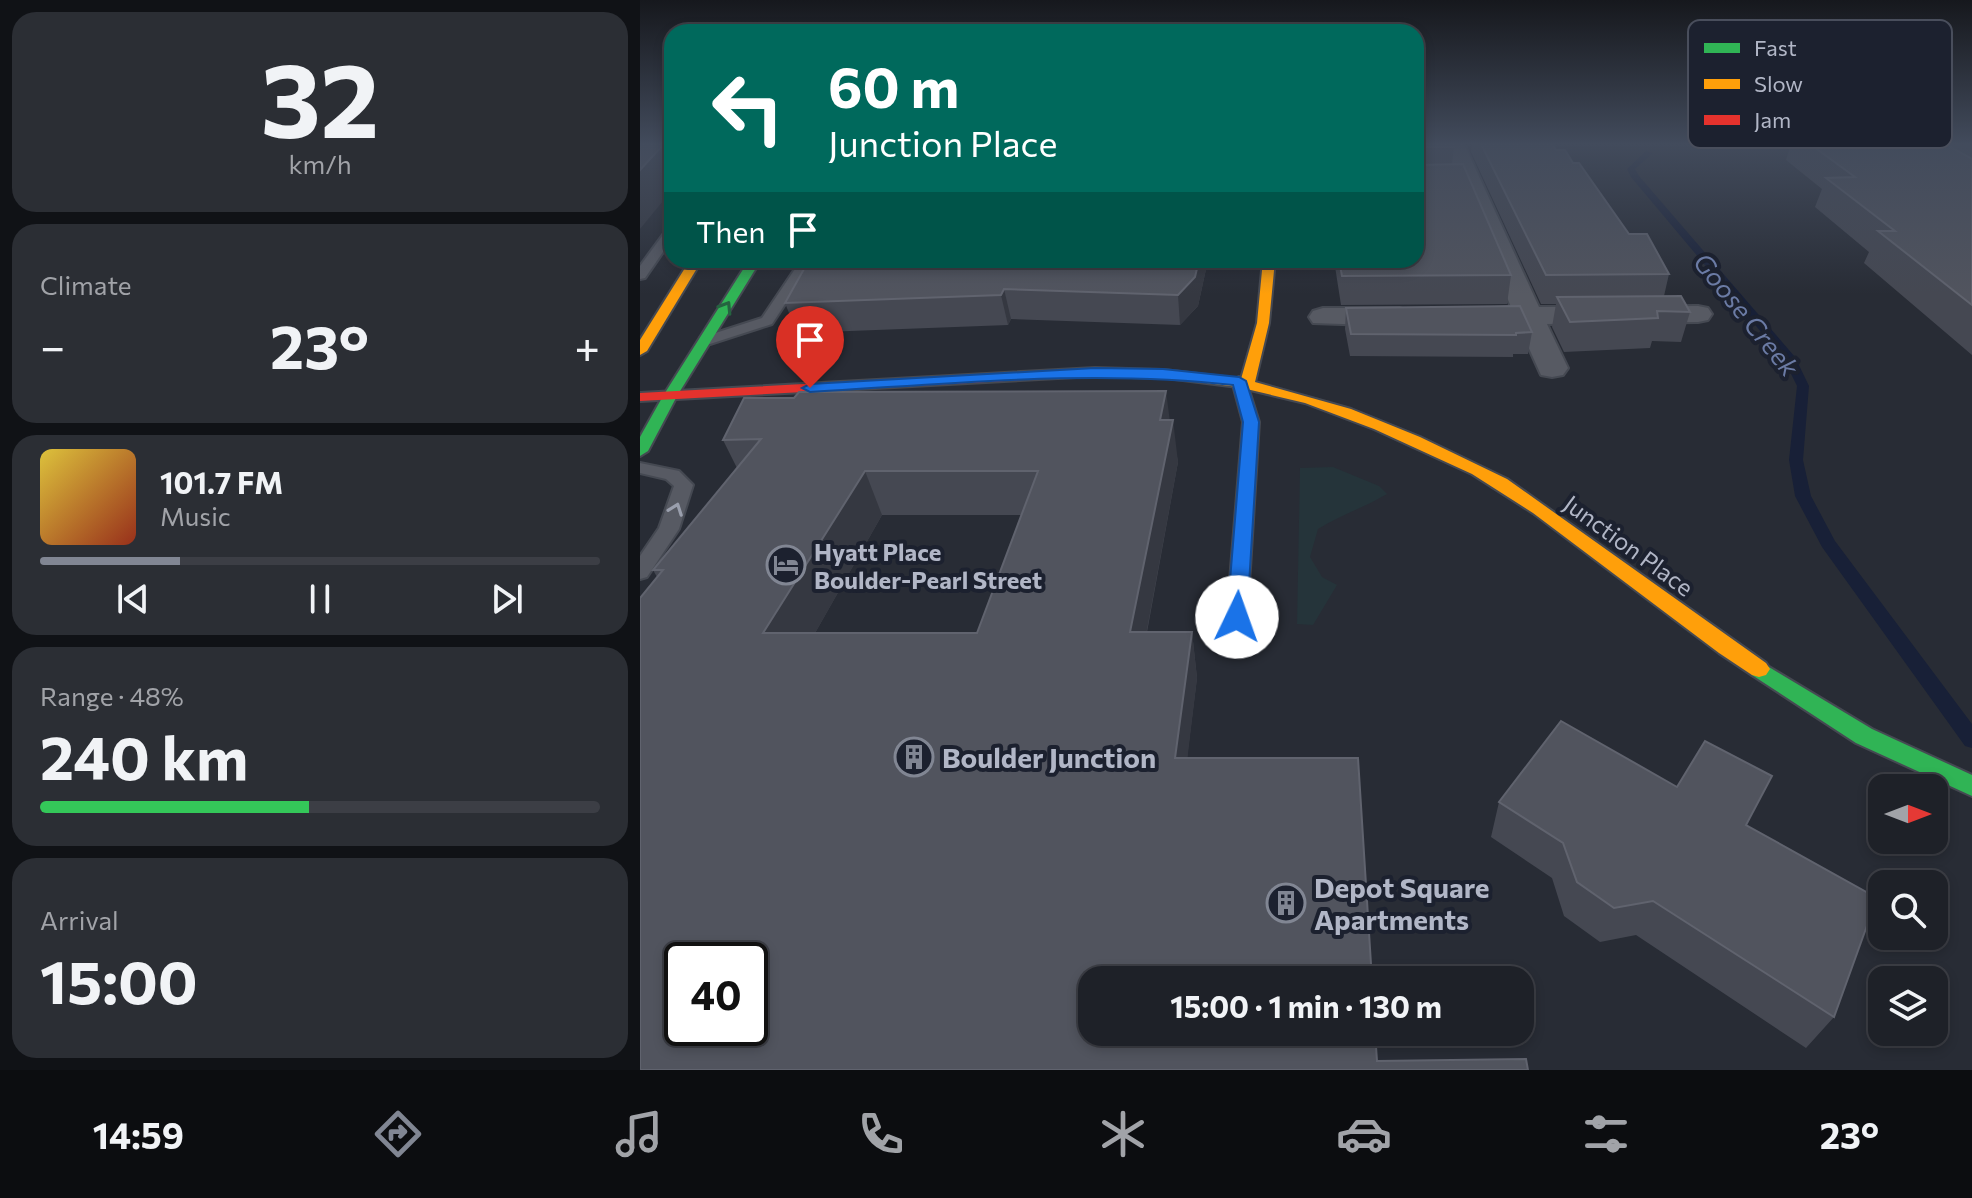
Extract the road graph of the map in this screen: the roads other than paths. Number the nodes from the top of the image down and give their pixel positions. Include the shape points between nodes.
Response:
1 (1476, 194) edge
2 (664, 242) edge
3 (691, 268) edge
4 (750, 268) edge
5 (803, 268) edge
6 (1269, 268) edge
7 (640, 275) edge
8 (1698, 314) dead end
9 (1527, 316) junction
10 (1323, 317) dead end
11 (705, 341) junction
12 (643, 342) edge
13 (1552, 368) dead end
14 (1243, 382) junction
15 (670, 396) junction
16 (640, 397) edge
17 (640, 451) edge
18 (640, 468) edge
19 (640, 572) edge
20 (1237, 617) dead end
21 (1972, 786) edge

1 - 9 street
2 - 7 lane
3 - 12 street
11 -> 4 street
5 - 11 lane via 767,321
6 - 14 street via 1269,299 1258,349
8 - 9 street
9 - 10 street
9 - 13 street
11 - 15 street
14 - 15 street, Junction Place via 1095,372
14 - 20 street via 1251,422
14 - 21 street, Junction Place via 1362,417 1492,478 1716,641 1864,736
15 - 16 street, Junction Place
15 - 17 street
19 -> 18 lane via 669,529 684,485 672,475

